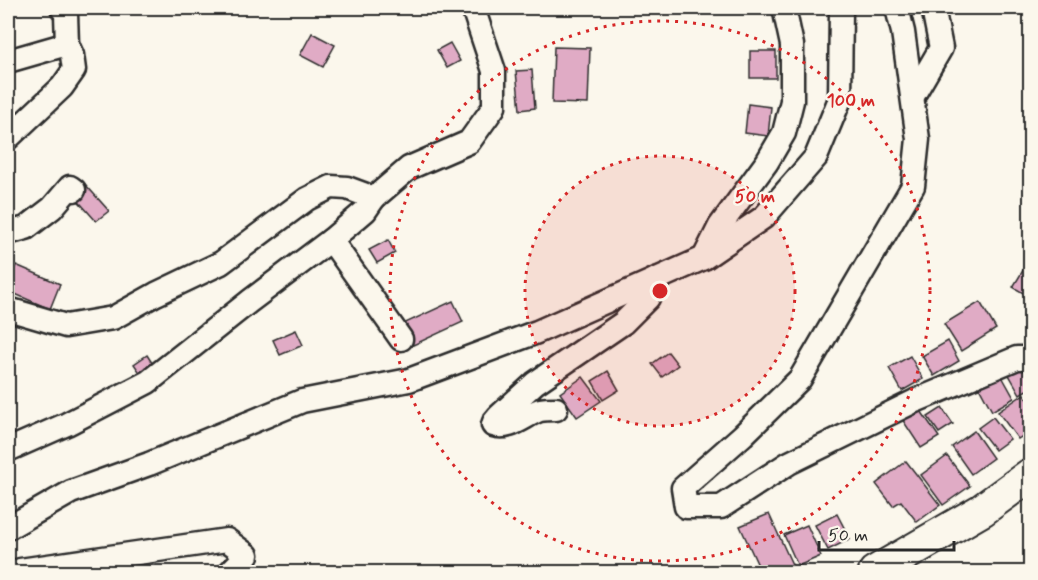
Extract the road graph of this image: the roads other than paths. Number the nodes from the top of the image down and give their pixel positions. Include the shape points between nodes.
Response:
1 (473, 8) edge
2 (784, 8) edge
3 (840, 8) edge
4 (897, 8) edge
5 (933, 8) edge
6 (67, 10) edge
7 (67, 44) junction
8 (8, 61) edge
9 (913, 96) junction
10 (8, 138) edge
11 (74, 190) dead end
12 (374, 198) junction
13 (8, 233) edge
14 (331, 240) junction
15 (704, 258) junction
16 (656, 279) junction
17 (8, 309) edge
18 (401, 339) dead end
19 (1030, 358) edge
20 (556, 409) dead end
21 (8, 450) edge
22 (1030, 476) edge
23 (8, 528) edge
24 (16, 573) edge
25 (230, 573) edge
26 (874, 573) edge

1 - 12 street via 494,71 494,107 469,142 410,168
2 - 15 street via 792,45 792,101 784,134 720,226
3 - 15 street via 840,99 816,157 764,217
4 - 9 street
5 - 9 street via 941,48
6 - 7 street
7 - 8 street
7 - 10 street via 74,70 62,87
9 - 19 street via 918,139 913,186 800,379 683,488 686,507 721,507 789,463 915,401 1017,358
11 - 13 street via 70,187 26,228
12 - 14 street via 365,211
12 - 17 street via 332,187 307,199 221,263 113,318 66,326
14 - 18 street
14 - 21 street via 148,382
15 - 16 street
16 - 20 street via 648,298 623,323 535,383 493,425 503,427 541,410
16 - 23 street via 537,332 409,380 302,401 71,492
22 - 26 highway via 982,510
24 - 25 street via 227,540 247,555

